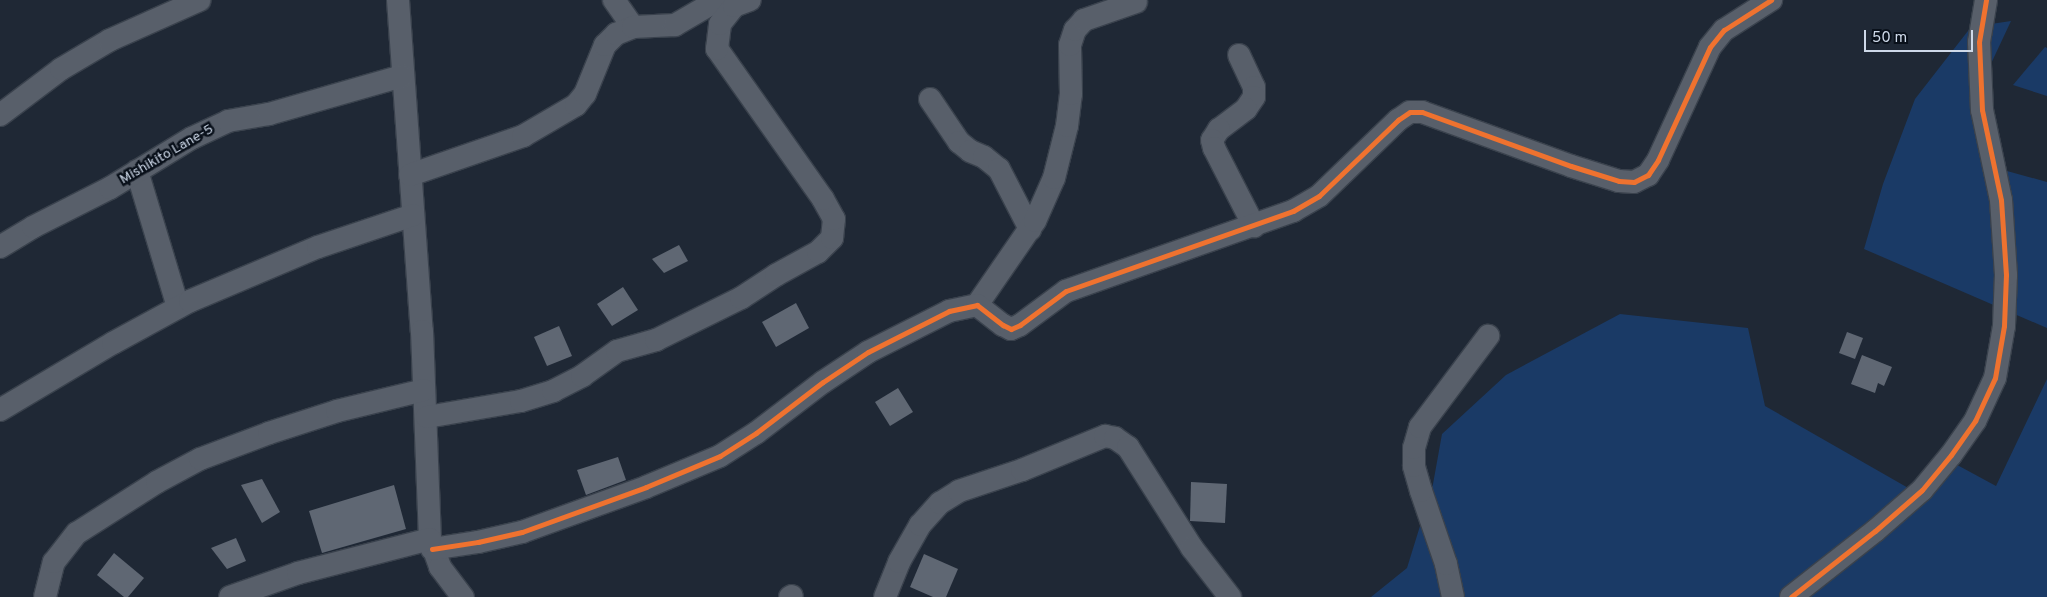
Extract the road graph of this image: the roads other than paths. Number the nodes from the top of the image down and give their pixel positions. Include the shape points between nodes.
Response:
1 (200, 0) edge
2 (398, 0) edge
3 (614, 0) edge
4 (718, 0) edge
5 (750, 0) edge
6 (1770, 0) edge
7 (1986, 0) edge
8 (1136, 2) dead end
9 (633, 27) junction
10 (1239, 55) dead end
11 (402, 76) junction
12 (930, 98) dead end
13 (0, 116) edge
14 (137, 171) junction
15 (410, 175) junction
16 (413, 215) junction
17 (1254, 226) junction
18 (1030, 229) junction
19 (0, 247) edge
20 (976, 306) junction
21 (178, 307) junction
22 (1488, 336) dead end
23 (424, 390) junction
24 (0, 410) edge
25 (427, 417) junction
26 (431, 544) junction
27 (45, 597) edge
28 (230, 597) edge
29 (463, 597) edge
30 (885, 597) edge
31 (1230, 597) edge
32 (1454, 597) edge
33 (1791, 597) edge

1 - 13 street via 110,40 61,69
2 - 11 street
3 - 9 street
4 - 9 street via 675,25
5 - 25 street via 734,6 720,24 717,49 830,210 834,229 826,246 741,298 656,340 617,351 582,376 553,390 521,401
6 - 17 street via 1724,30 1710,47 1658,160 1648,175 1634,182 1571,166 1422,112 1410,112 1319,196 1293,211
7 - 33 street via 1979,42 1982,110 2001,200 2006,275 2004,326 1995,378 1975,421 1922,490
8 - 18 street via 1084,20 1075,30 1070,45 1071,94 1067,126 1054,178
9 - 15 street via 616,34 605,45 586,94 576,105 513,141
10 - 17 street via 1254,87 1254,96 1246,109 1219,129 1212,140
11 - 14 street, Mishikito Lane-5 via 269,114 228,121
11 - 15 street
12 - 18 street via 960,142 999,169
14 - 19 street, Mishikito Lane-5
14 - 21 street
15 - 16 street
16 - 21 street via 310,250
16 - 23 street
17 - 20 street via 1066,291 1011,329
18 - 20 street
20 - 26 street via 949,311 868,352 720,456 522,532 478,542
21 - 24 street
22 - 32 street via 1420,427 1414,448 1414,466
23 - 25 street
23 - 27 street via 337,411 269,433 200,459 157,482 77,533 54,562
25 - 26 street
26 - 28 street via 298,572
26 - 29 street via 449,580
30 - 31 street via 899,562 920,525 940,503 959,491 1022,470 1105,436 1115,438 1128,447 1192,548

